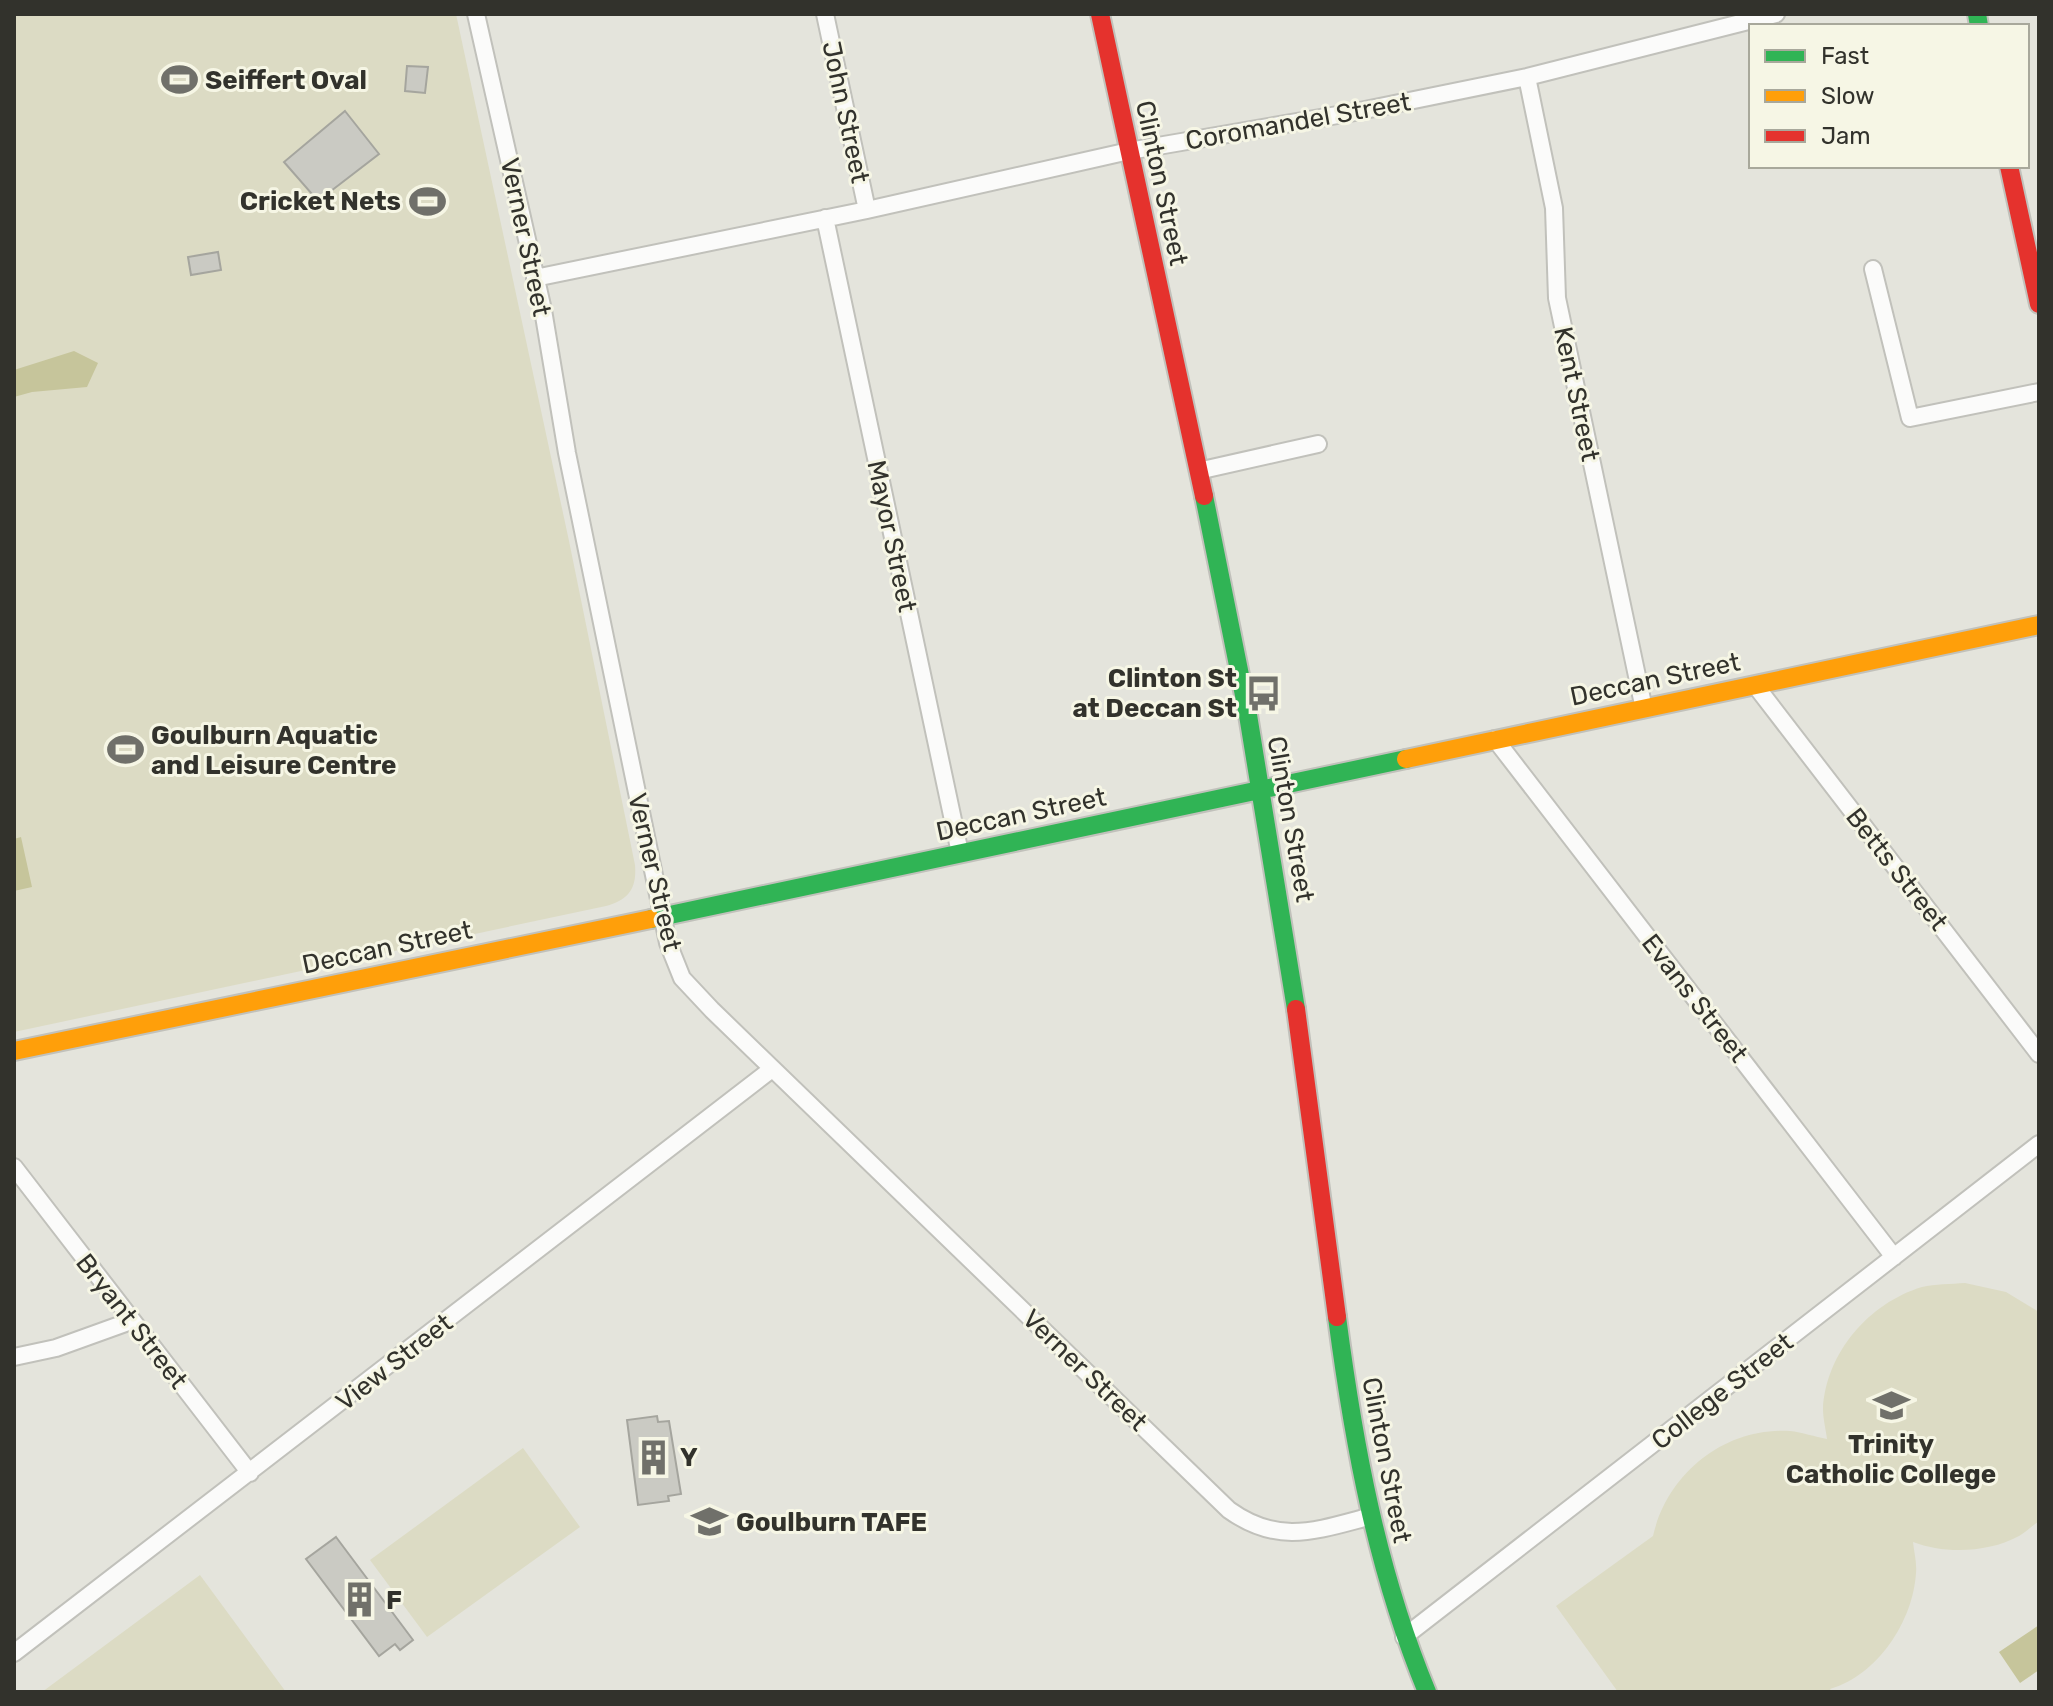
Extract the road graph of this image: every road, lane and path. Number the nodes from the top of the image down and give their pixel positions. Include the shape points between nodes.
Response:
1 (476, 14) edge
2 (825, 14) edge
3 (1100, 14) edge
4 (1776, 14) edge
5 (1527, 77) junction
6 (1129, 151) junction
7 (2009, 168) edge
8 (867, 210) junction
9 (825, 218) junction
10 (1873, 269) dead end
11 (535, 278) junction
12 (2039, 304) edge
13 (2039, 392) edge
14 (1318, 444) dead end
15 (1198, 471) junction
16 (2039, 625) edge
17 (1755, 685) junction
18 (1644, 709) junction
19 (1495, 739) junction
20 (1261, 789) junction
21 (960, 853) junction
22 (664, 916) junction
23 (14, 1051) edge
24 (2039, 1054) edge
25 (772, 1069) junction
26 (2039, 1144) edge
27 (14, 1167) edge
28 (1894, 1257) junction
29 (131, 1321) junction
30 (14, 1357) edge
31 (250, 1473) junction
32 (1368, 1517) junction
33 (1404, 1637) junction
34 (14, 1653) edge
35 (1427, 1692) edge

1 - 11 street, Verner Street
2 - 8 street, John Street
3 - 6 street, Clinton Street
4 - 5 street, Coromandel Street
5 - 6 street, Coromandel Street
5 - 18 street, Kent Street via 1554,208 1557,298
6 - 8 street, Coromandel Street
6 - 15 street, Clinton Street
7 - 12 street
8 - 9 street, Coromandel Street
9 - 11 street, Coromandel Street
9 - 21 street, Mayor Street
10 - 13 street via 1910,418
11 - 22 street, Verner Street
14 - 15 street
15 - 20 street, Clinton Street
16 - 17 street, Deccan Street
17 - 18 street, Deccan Street
17 - 24 street, Betts Street
18 - 19 street, Deccan Street
19 - 20 street, Deccan Street
19 - 28 street, Evans Street
20 - 21 street, Deccan Street
20 - 32 street, Clinton Street
21 - 22 street, Deccan Street
22 - 23 street, Deccan Street
22 - 25 street, Verner Street via 682,978
25 - 31 street, View Street
25 - 32 street, Verner Street via 1229,1510 1259,1528 1291,1533
26 - 28 street, College Street
27 - 29 street, Bryant Street
28 - 33 street, College Street
29 - 30 street
29 - 31 street, Bryant Street
31 - 34 street, View Street
32 - 33 street, Clinton Street
33 - 35 street, Clinton Street

